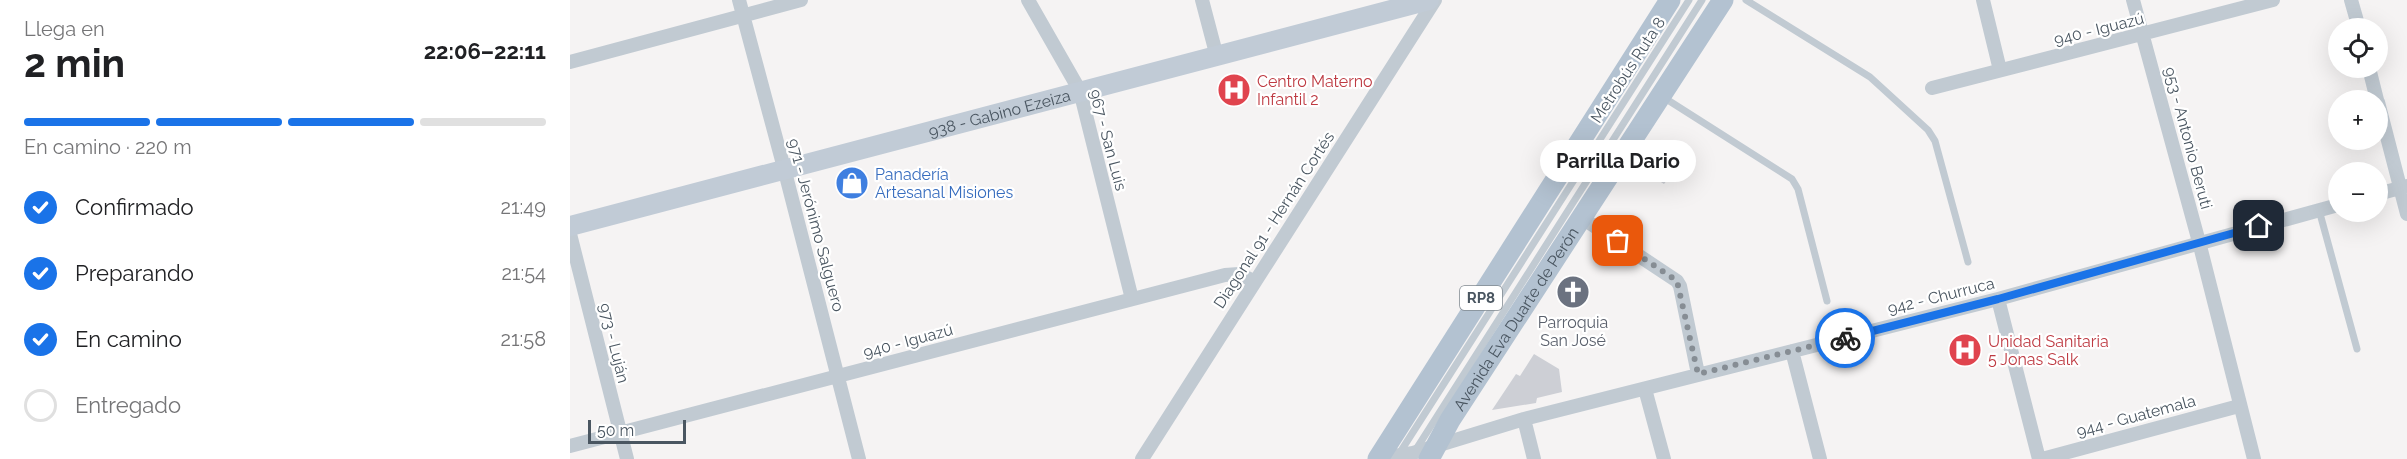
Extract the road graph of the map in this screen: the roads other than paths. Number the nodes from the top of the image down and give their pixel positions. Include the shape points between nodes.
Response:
1 (739, 0) edge
2 (801, 0) edge
3 (1028, 0) edge
4 (1202, 0) edge
5 (1429, 0) edge
6 (1436, 0) edge
7 (1670, 0) edge
8 (1682, 0) edge
9 (1689, 0) edge
10 (1702, 0) edge
11 (1723, 0) edge
12 (1746, 0) edge
13 (1983, 0) edge
14 (2133, 0) edge
15 (2273, 0) edge
16 (2351, 0) edge
17 (742, 16) junction
18 (2356, 18) edge
19 (2143, 35) junction
20 (1216, 57) junction
21 (570, 62) edge
22 (2000, 70) junction
23 (1932, 88) dead end
24 (1080, 91) junction
25 (1661, 96) junction
26 (1583, 137) junction
27 (2388, 137) edge
28 (784, 168) junction
29 (2403, 187) edge
30 (2388, 191) edge
31 (2328, 208) edge
32 (2319, 210) junction
33 (2407, 214) edge
34 (1582, 218) junction
35 (570, 225) edge
36 (570, 234) edge
37 (2199, 242) junction
38 (1968, 262) dead end
39 (1254, 281) junction
40 (1132, 298) junction
41 (1998, 299) junction
42 (1827, 301) dead end
43 (2357, 349) dead end
44 (1792, 351) junction
45 (1698, 374) junction
46 (838, 377) junction
47 (1645, 389) junction
48 (2240, 406) junction
49 (1524, 419) junction
50 (620, 433) junction
51 (570, 446) edge
52 (1402, 456) edge
53 (627, 459) edge
54 (859, 459) edge
55 (1142, 459) edge
56 (1534, 459) edge
57 (1664, 459) edge
58 (1820, 459) edge
59 (2040, 459) edge
60 (2254, 459) edge

1 - 17 street, 971 - Jerónimo Salguero
2 - 17 street
3 - 24 street, 967 - San Luis
4 - 20 street
5 - 20 street, 938 - Gabino Ezeiza
6 - 39 street, Diagonal 91 - Hernán Cortés
7 - 26 main road, RP8
8 - 26 lane
9 - 52 lane, Metrobús Ruta 8
10 - 52 lane, Metrobús Ruta 8
11 - 25 main road, Avenida Eva Duarte de Perón / RP8
12 - 38 lane via 1870,77 1928,130 1935,141
13 - 22 street
14 - 19 street, 953 - Antonio Beruti
15 - 19 street, 940 - Iguazú
16 - 18 street
17 - 21 street
17 - 28 street, 971 - Jerónimo Salguero
19 - 22 street, 940 - Iguazú
19 - 37 street, 953 - Antonio Beruti
20 - 24 street, 938 - Gabino Ezeiza
22 - 23 street, 940 - Iguazú
24 - 28 street, 938 - Gabino Ezeiza
24 - 40 street, 967 - San Luis
25 - 34 main road, Avenida Eva Duarte de Perón / RP8
25 - 42 lane via 1792,179 1798,189
26 - 52 main road, RP8
27 - 29 street
28 - 35 street, 938 - Gabino Ezeiza
28 - 46 street, 971 - Jerónimo Salguero
29 - 30 street
29 - 33 street
31 - 32 street, 942 - Churruca
32 - 37 street, 942 - Churruca
32 - 43 lane
34 - 45 street via 1677,281
34 - 52 main road, Avenida Eva Duarte de Perón / RP8 via 1450,420
36 - 50 street, 973 - Luján
37 - 41 street, 942 - Churruca
37 - 48 street, 953 - Antonio Beruti
39 - 40 street, 940 - Iguazú via 1233,273
39 - 55 street, Diagonal 91 - Hernán Cortés
40 - 46 street, 940 - Iguazú
41 - 44 street, 942 - Churruca
41 - 59 street
44 - 45 street, 942 - Churruca
44 - 58 street
45 - 47 street, 942 - Churruca
46 - 50 street, 940 - Iguazú
46 - 54 street, 971 - Jerónimo Salguero
47 - 49 street, 942 - Churruca
47 - 57 street
48 - 59 street, 944 - Guatemala
48 - 60 street, 953 - Antonio Beruti
49 - 52 street, 942 - Churruca
49 - 56 street
50 - 51 street, 940 - Iguazú
50 - 53 street, 973 - Luján

